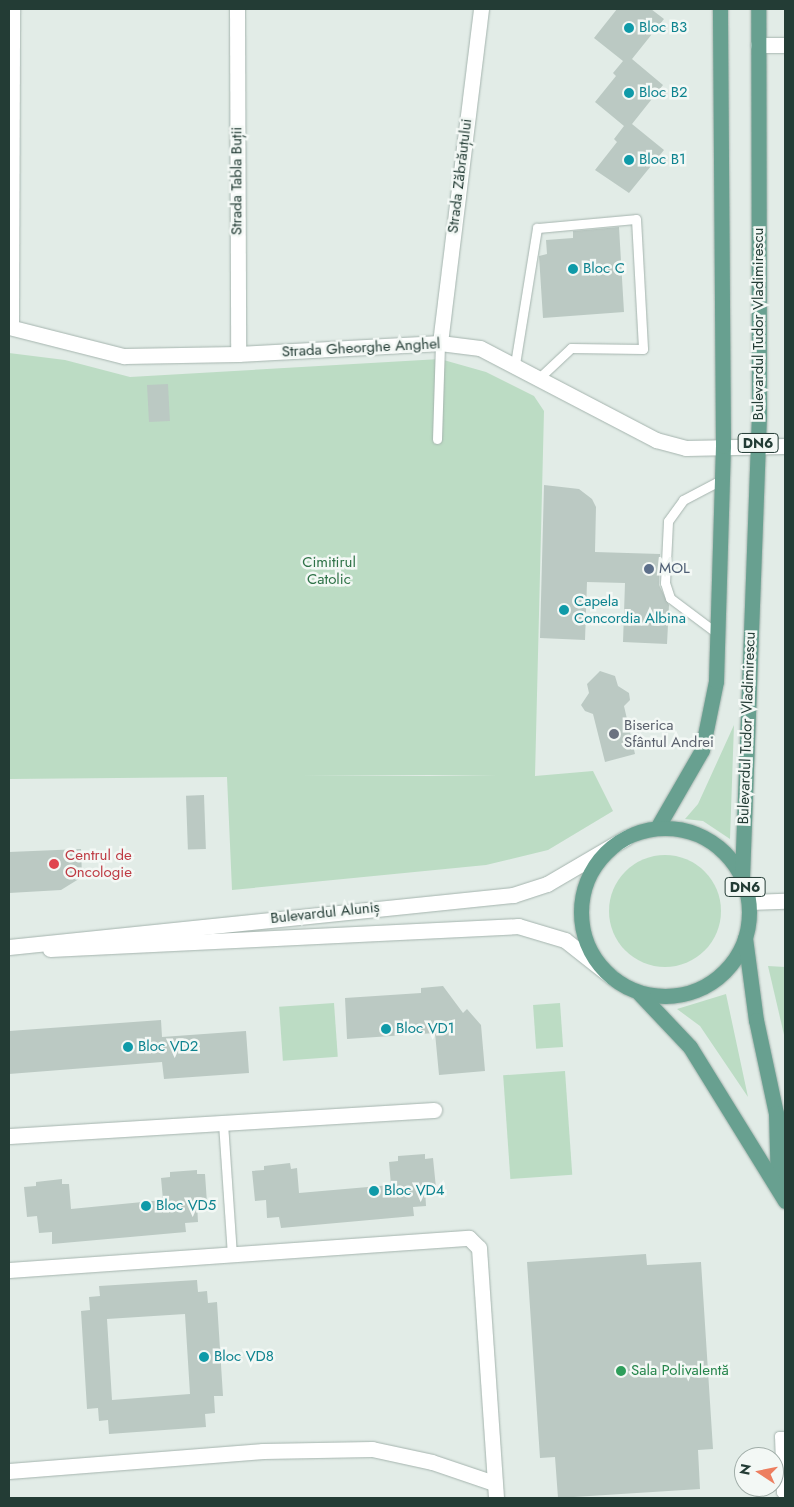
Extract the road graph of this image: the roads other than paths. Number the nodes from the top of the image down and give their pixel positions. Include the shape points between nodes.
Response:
1 (12, 9) edge
2 (238, 9) edge
3 (481, 9) edge
4 (720, 9) edge
5 (758, 9) edge
6 (758, 45) junction
7 (785, 45) edge
8 (10, 327) edge
9 (440, 343) junction
10 (238, 354) junction
11 (515, 364) junction
12 (540, 377) junction
13 (437, 439) dead end
14 (722, 446) junction
15 (758, 446) junction
16 (785, 446) edge
17 (721, 480) junction
18 (719, 634) junction
19 (657, 828) junction
20 (627, 837) junction
21 (742, 878) junction
22 (785, 901) edge
23 (749, 902) junction
24 (745, 938) junction
25 (9, 949) edge
26 (613, 978) junction
27 (639, 994) junction
28 (434, 1110) dead end
29 (222, 1123) junction
30 (9, 1136) edge
31 (778, 1186) junction
32 (785, 1201) edge
33 (232, 1254) junction
34 (9, 1270) edge
35 (785, 1436) edge
36 (9, 1471) edge
37 (495, 1491) edge
38 (785, 1498) edge

1 - 8 street
2 - 10 street, Strada Tabla Buții
3 - 9 street, Strada Zăbrăuțului
4 - 14 main road, Bulevardul Tudor Vladimirescu / DN6
5 - 6 main road, Bulevardul Tudor Vladimirescu / DN6
6 - 7 street
6 - 15 main road, Bulevardul Tudor Vladimirescu / DN6
8 - 10 street, Strada Gheorghe Anghel via 124,356
9 - 10 street, Strada Gheorghe Anghel
9 - 11 street, Strada Gheorghe Anghel via 480,348
9 - 13 lane
11 - 12 street, Strada Gheorghe Anghel
11 - 12 lane via 536,228 636,220 643,349 571,348
12 - 14 street, Strada Gheorghe Anghel via 656,440 686,448
14 - 15 street, Strada Gheorghe Anghel
14 - 17 main road, Bulevardul Tudor Vladimirescu / DN6
15 - 16 street, Strada Gheorghe Anghel
15 - 21 main road, Bulevardul Tudor Vladimirescu / DN6
17 - 18 main road, Bulevardul Tudor Vladimirescu / DN6
17 - 18 lane via 683,500 668,521 665,584 670,598
18 - 19 main road, Bulevardul Tudor Vladimirescu / DN6 via 711,716 702,750
19 - 20 main road, DN6
19 - 21 main road, DN6 via 687,830 714,843
20 - 25 street, Bulevardul Aluniș via 547,884 513,895
20 - 26 main road, DN6 via 601,858 585,887 582,904 588,945
21 - 23 main road, DN6
22 - 23 street
23 - 24 main road, DN6
24 - 27 main road, DN6 via 728,968 700,989 665,996
24 - 31 main road, DN6 via 760,1039 776,1113
25 - 26 street, Bulevardul Aluniș via 518,926 565,940
26 - 27 main road, DN6
27 - 31 main road, DN6 via 690,1046
28 - 29 street
29 - 30 street
29 - 33 lane
31 - 32 main road, DN6
33 - 34 street
33 - 37 street via 469,1238 479,1248
35 - 38 lane via 779,1436 781,1492
36 - 37 street via 262,1451 372,1449 432,1462

